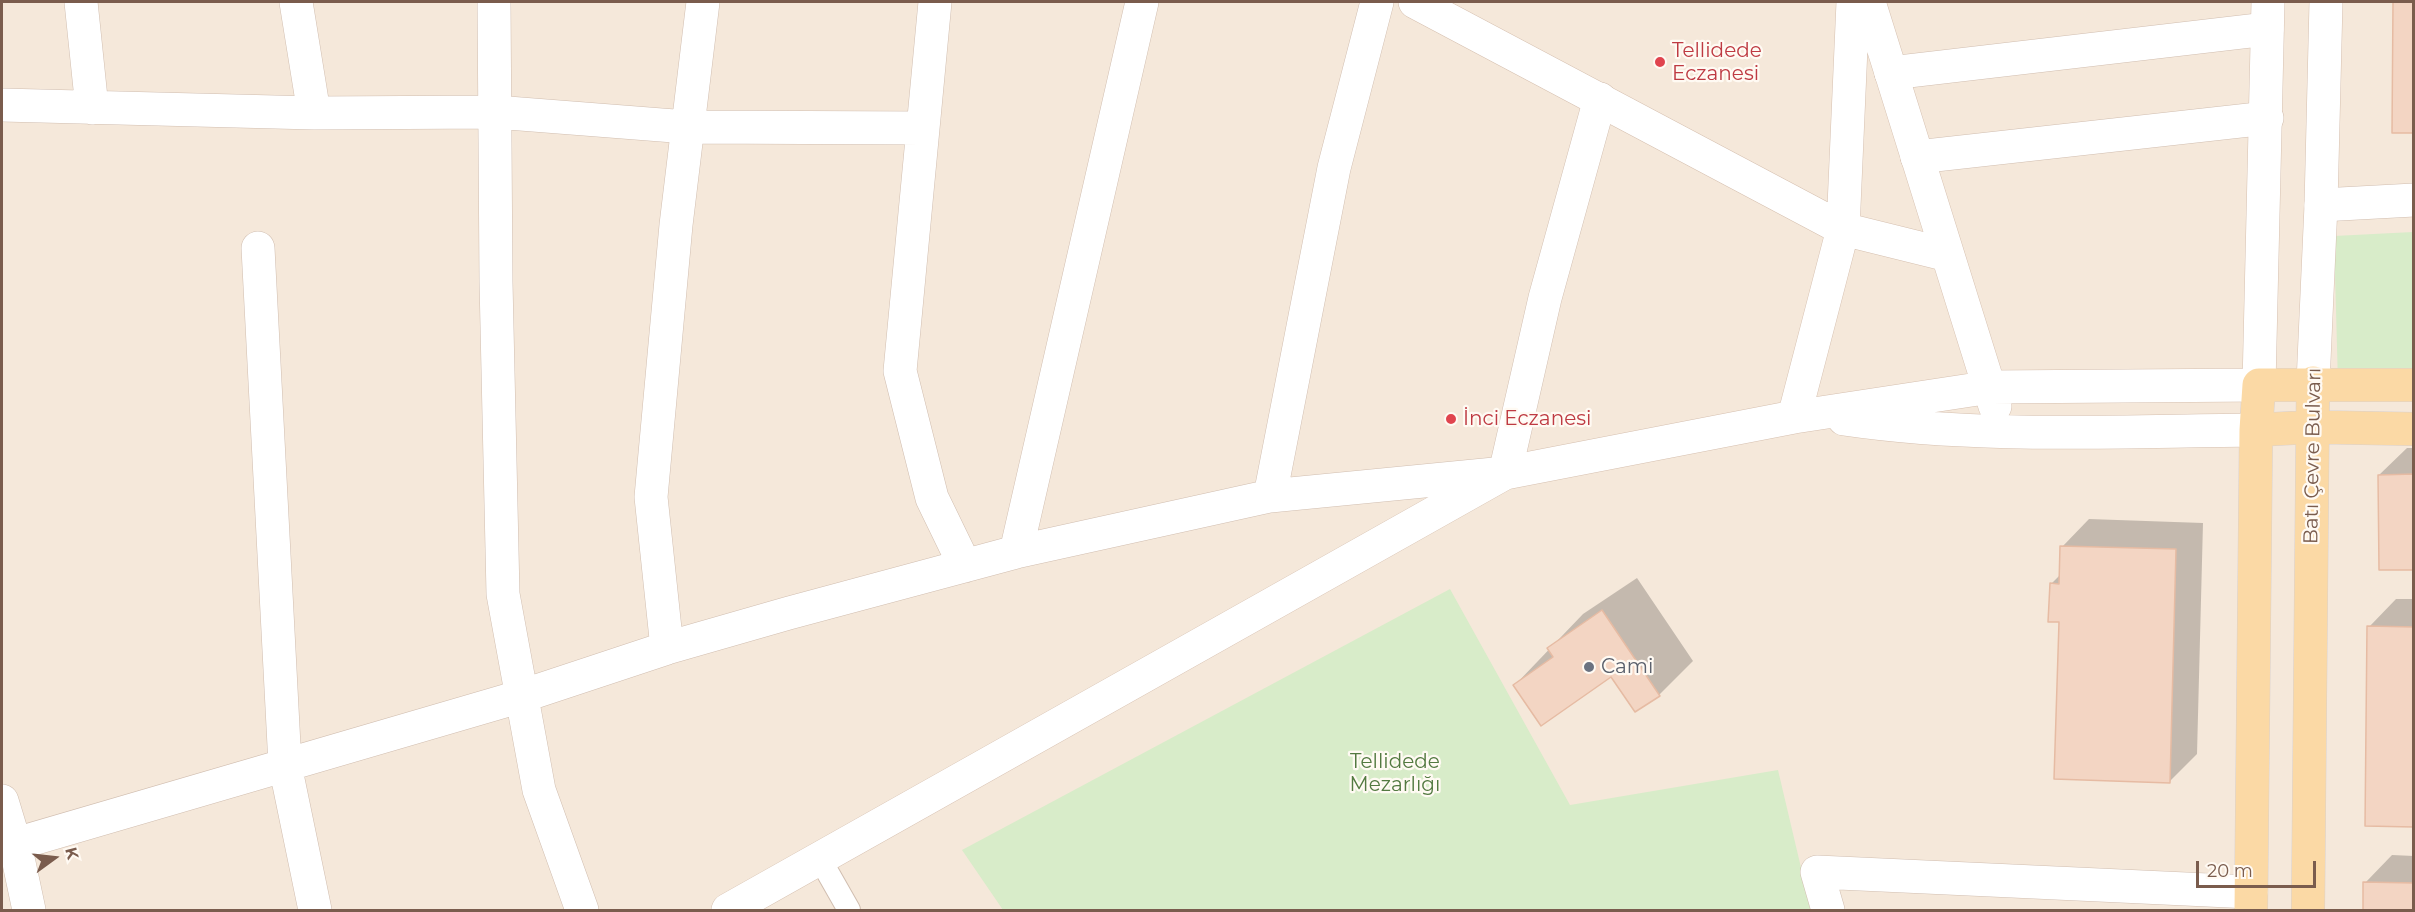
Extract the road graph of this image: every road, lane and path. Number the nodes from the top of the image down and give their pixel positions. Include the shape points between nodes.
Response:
1 (81, 2) edge
2 (296, 2) edge
3 (494, 2) edge
4 (703, 2) edge
5 (935, 2) edge
6 (1142, 2) edge
7 (1377, 2) edge
8 (1415, 2) edge
9 (1853, 2) edge
10 (1869, 2) edge
11 (2326, 2) edge
12 (2268, 15) edge
13 (1891, 73) junction
14 (1600, 99) junction
15 (2, 105) edge
16 (92, 108) junction
17 (495, 112) junction
18 (314, 113) junction
19 (2266, 118) junction
20 (687, 127) junction
21 (923, 128) junction
22 (1917, 157) junction
23 (2414, 200) edge
24 (2322, 205) junction
25 (1843, 230) junction
26 (258, 248) dead end
27 (1948, 255) junction
28 (2313, 383) junction
29 (2259, 385) junction
30 (2414, 385) edge
31 (1991, 387) junction
32 (1794, 417) junction
33 (2312, 427) junction
34 (2414, 429) edge
35 (2256, 430) junction
36 (2001, 432) junction
37 (1505, 473) junction
38 (1270, 496) junction
39 (1016, 552) junction
40 (965, 566) junction
41 (667, 648) junction
42 (522, 696) junction
43 (285, 765) junction
44 (2, 801) edge
45 (8, 846) edge
46 (820, 859) junction
47 (2251, 901) edge
48 (29, 910) edge
49 (315, 910) edge
50 (582, 910) edge
51 (728, 910) edge
52 (849, 910) edge
53 (1828, 910) edge
54 (2308, 910) edge

1 - 16 street
2 - 18 street
3 - 17 street
4 - 20 street
5 - 21 street
6 - 39 street
7 - 38 street via 1334,168
8 - 14 street
9 - 25 street
10 - 13 street
11 - 24 street, Batı Çevre Bulvarı
12 - 13 street
12 - 19 street
13 - 22 street
14 - 25 street
14 - 37 street via 1545,298
15 - 16 street
16 - 18 street
17 - 18 street
17 - 20 street
17 - 42 street via 503,594
19 - 22 street
19 - 29 street
20 - 21 street
20 - 41 street via 651,497
21 - 40 street via 900,371 932,498
22 - 27 street
23 - 24 street
24 - 28 street, Batı Çevre Bulvarı
25 - 27 street
25 - 32 street
26 - 43 street
27 - 31 street
28 - 29 main road
28 - 30 main road
28 - 33 main road, Batı Çevre Bulvarı
29 - 31 street
29 - 35 main road
31 - 32 street
31 - 36 street
32 - 36 street
32 - 37 street
33 - 34 main road
33 - 35 main road
33 - 54 main road, Batı Çevre Bulvarı
35 - 36 street
35 - 47 main road
37 - 38 street
37 - 46 street
38 - 39 street
39 - 40 street
40 - 41 street
41 - 42 street
42 - 43 street
42 - 50 street via 539,790
43 - 45 street
43 - 49 street
44 - 45 street
45 - 48 street
46 - 51 street
46 - 52 lane
47 - 53 street via 1817,872

